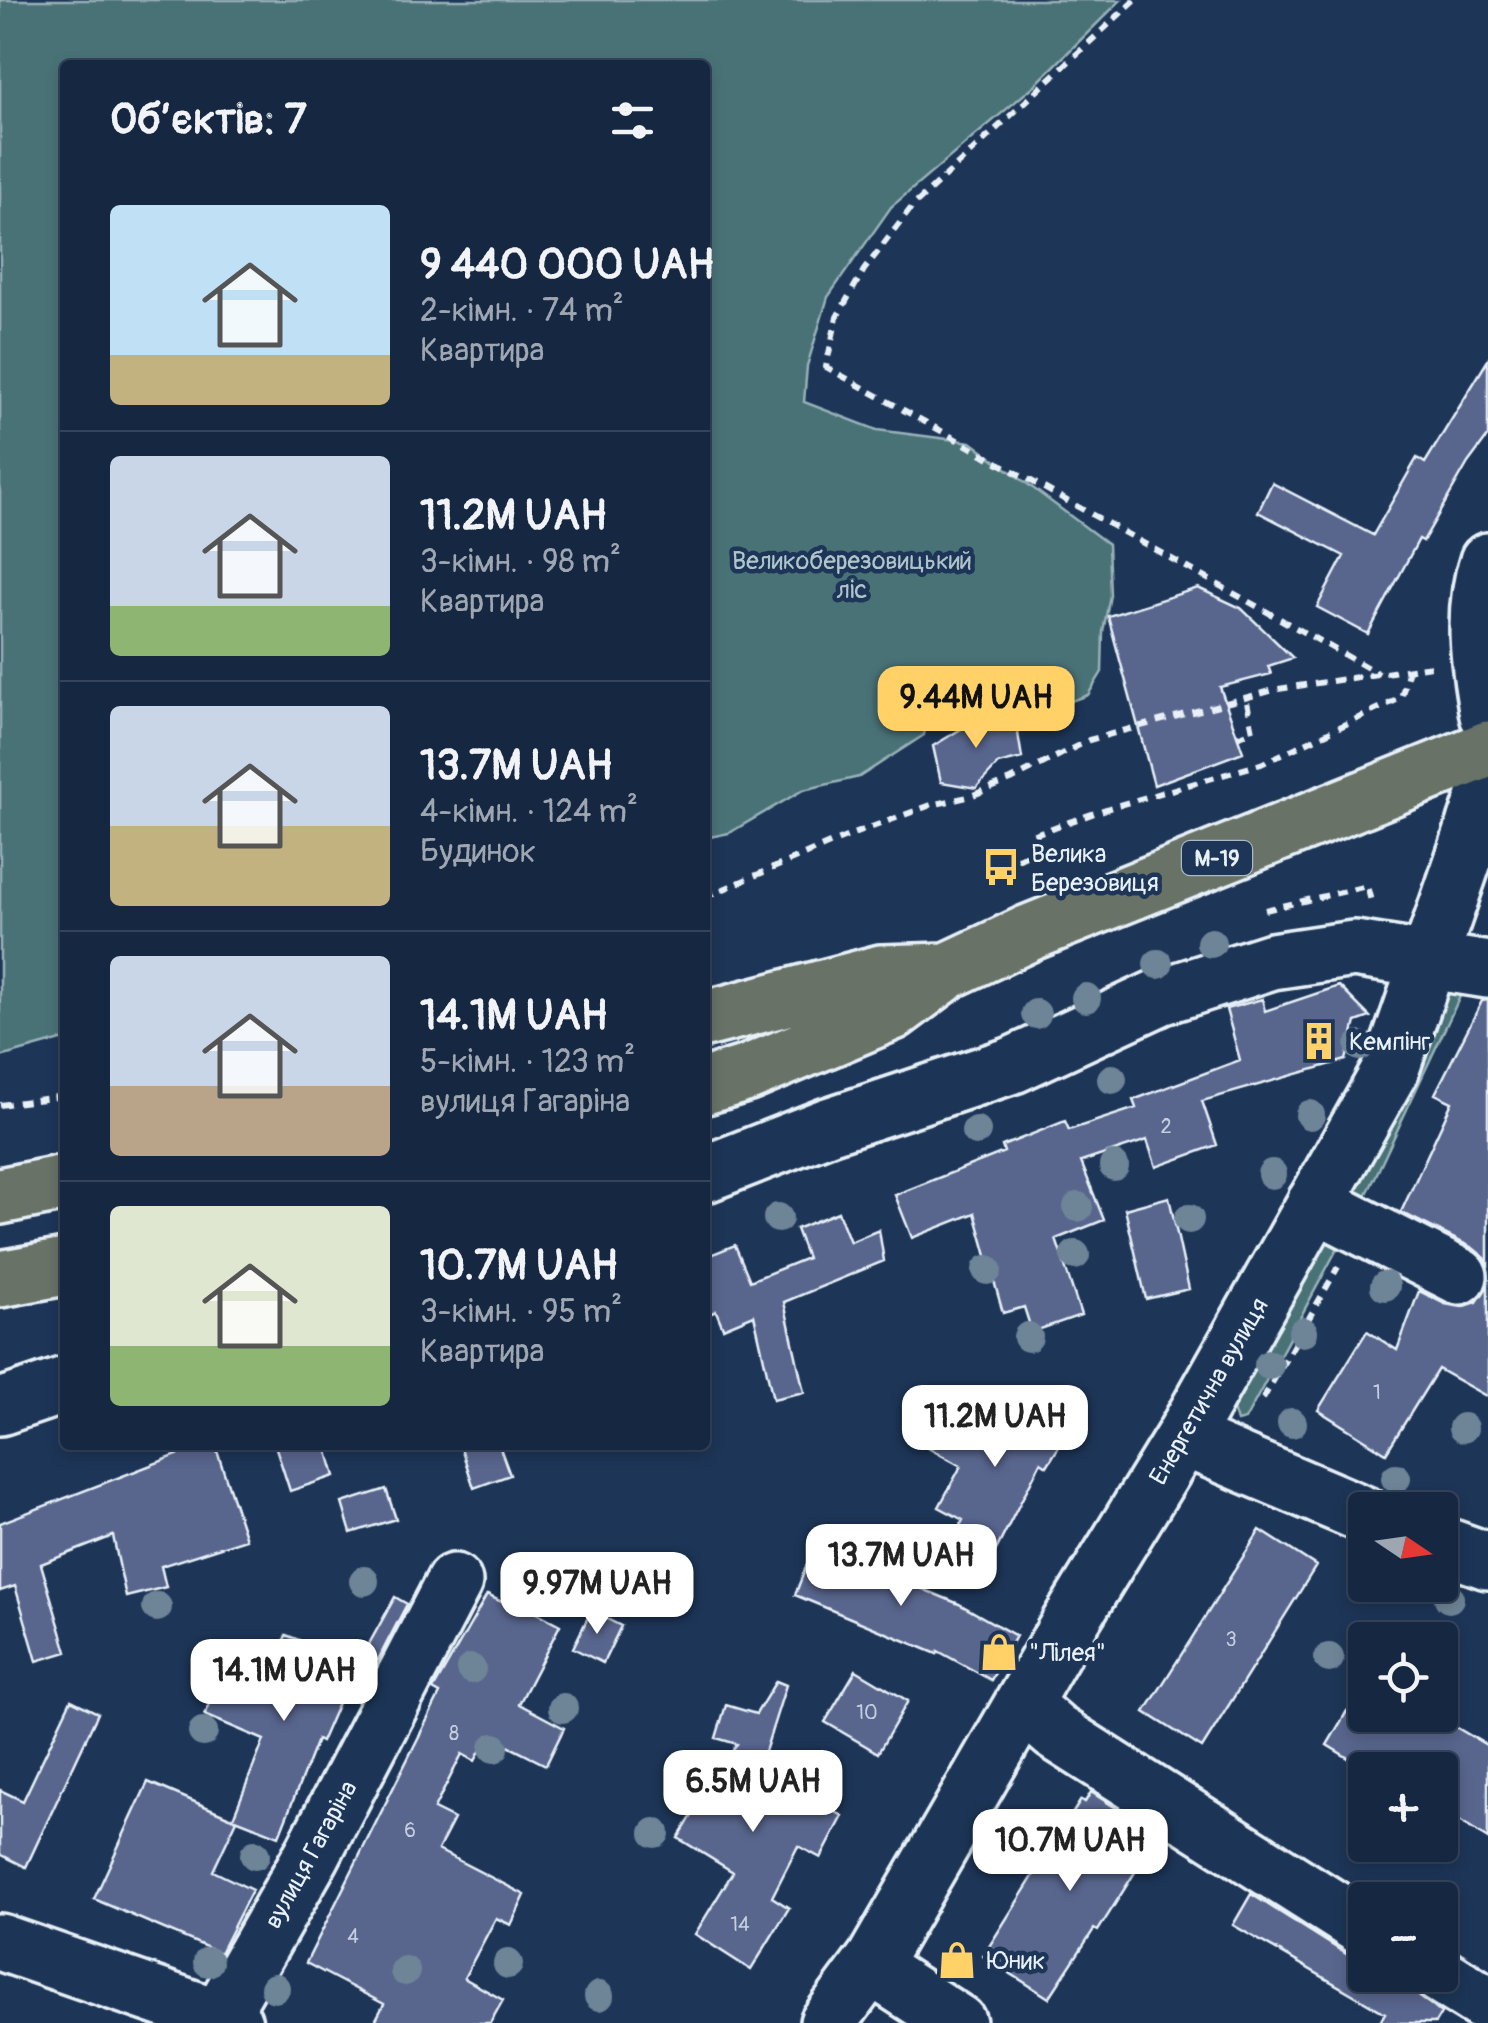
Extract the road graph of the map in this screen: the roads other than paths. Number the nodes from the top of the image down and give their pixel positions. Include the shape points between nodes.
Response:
1 (1485, 576) edge
2 (1488, 715) edge
3 (1487, 782) edge
4 (1427, 962) junction
5 (1488, 970) edge
6 (948, 971) junction
7 (710, 1018) edge
8 (710, 1084) edge
9 (710, 1172) edge
10 (60, 1184) edge
11 (0, 1196) edge
12 (1314, 1203) junction
13 (60, 1268) edge
14 (1459, 1276) dead end
15 (0, 1279) edge
16 (60, 1387) edge
17 (0, 1407) edge
18 (1183, 1438) junction
19 (1348, 1508) edge
20 (1458, 1550) edge
21 (1488, 1561) edge
22 (454, 1582) dead end
23 (1023, 1704) junction
24 (1348, 1918) edge
25 (0, 1942) edge
26 (870, 1966) junction
27 (1458, 1986) edge
28 (1488, 2004) edge
29 (223, 2021) edge
30 (828, 2023) edge
31 (958, 2023) edge

1 - 2 street via 1478,660
3 - 4 street, Енергетична вулиця
3 - 6 highway, М-19 via 1029,933
4 - 5 street
4 - 9 street via 1354,949 1272,960 1160,997 1013,1064
4 - 12 street, Енергетична вулиця via 1391,1069
6 - 7 highway, М-19 via 881,973
6 - 8 highway, М-19 via 894,1012
10 - 11 highway
12 - 14 street
12 - 18 street, Енергетична вулиця
13 - 15 highway
16 - 17 street
18 - 19 street
18 - 23 street, Енергетична вулиця
20 - 21 street
22 - 29 street, вулиця Гагаріна
23 - 24 street via 1055,1732
23 - 26 street, Енергетична вулиця
25 - 29 street, вулиця Гагаріна
26 - 30 street, Енергетична вулиця
26 - 31 street
27 - 28 street

